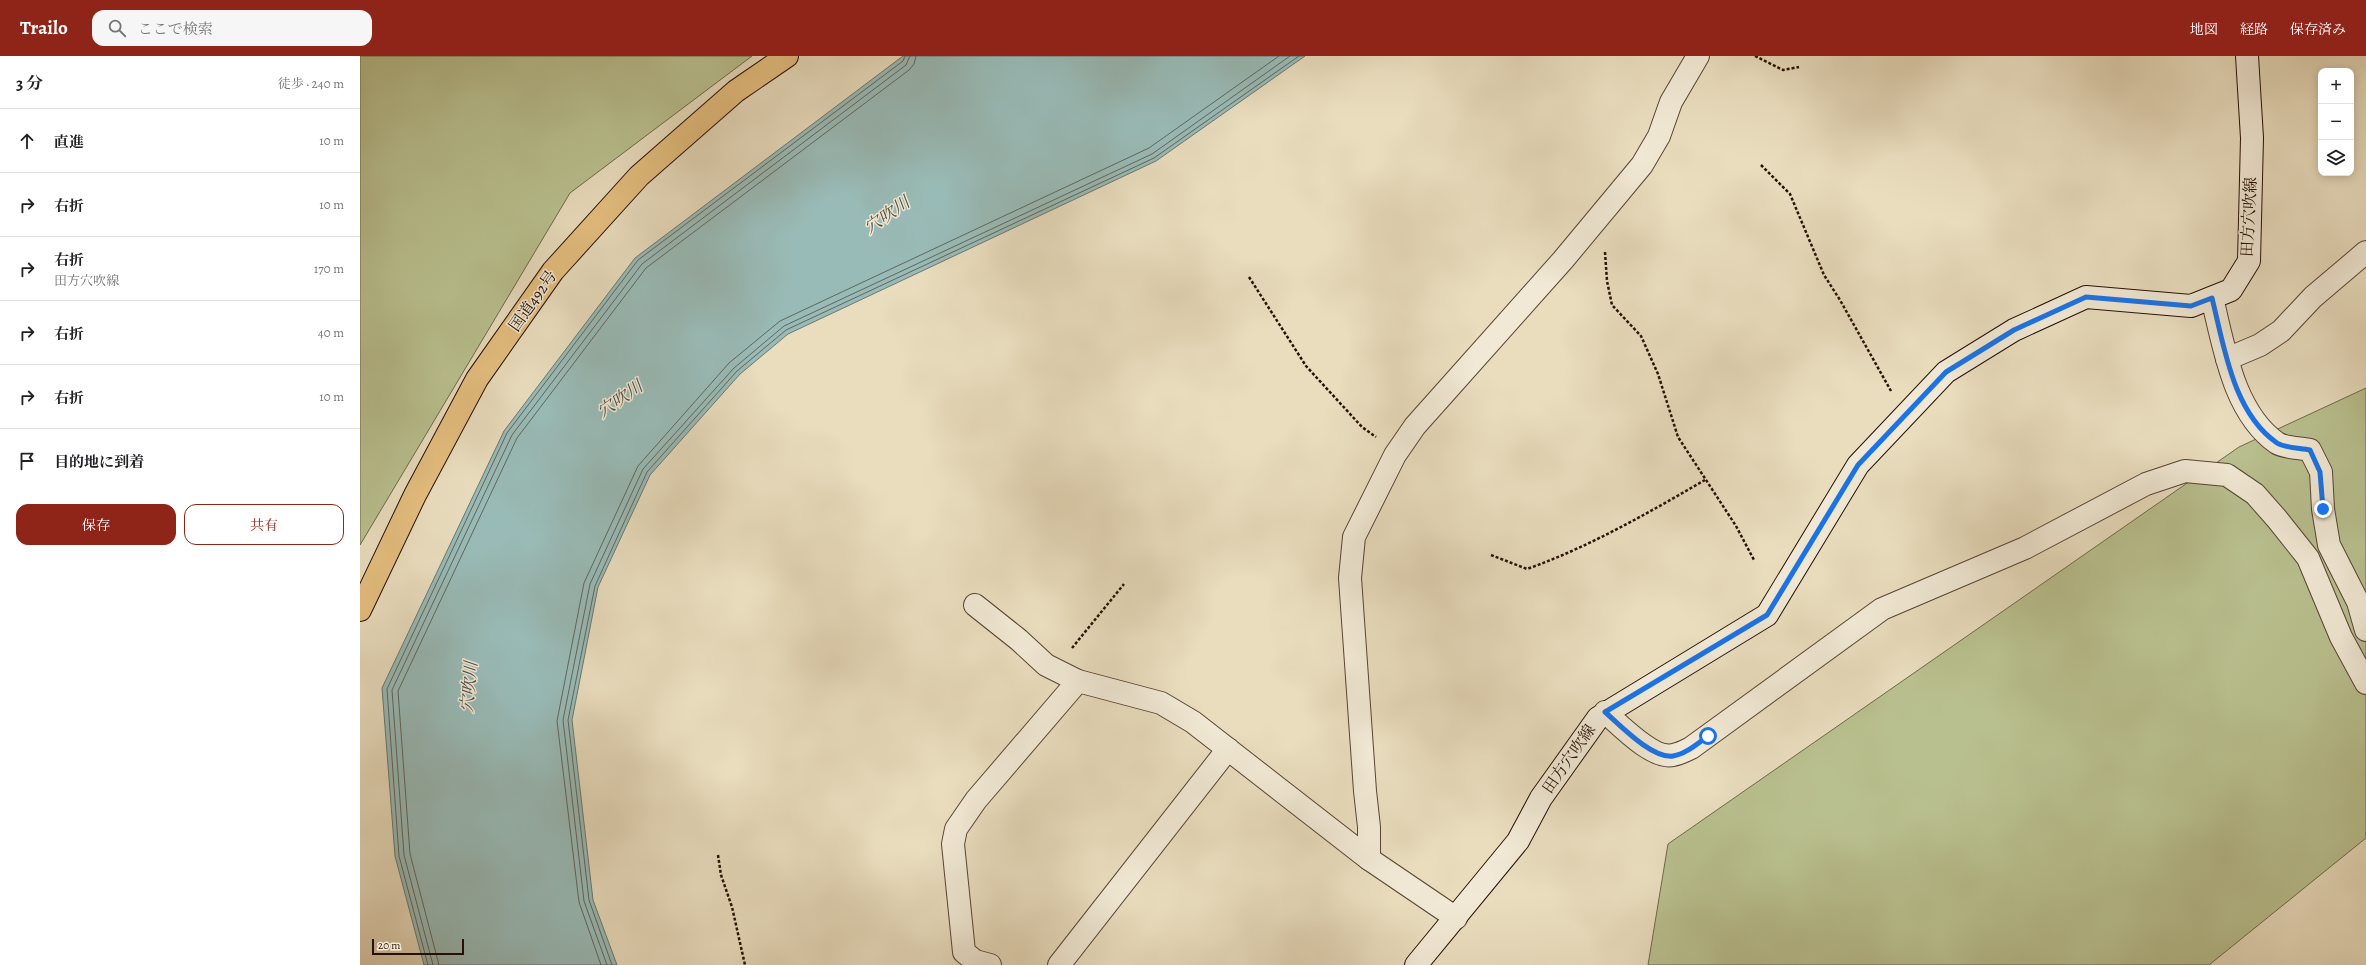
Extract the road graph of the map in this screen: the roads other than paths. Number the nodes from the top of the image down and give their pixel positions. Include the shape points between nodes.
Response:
1 (787, 56) edge
2 (1698, 56) edge
3 (2246, 56) edge
4 (2366, 252) edge
5 (2212, 298) junction
6 (2227, 359) junction
7 (974, 605) dead end
8 (360, 610) edge
9 (2366, 630) edge
10 (1078, 681) junction
11 (2366, 683) edge
12 (1605, 712) junction
13 (1228, 749) junction
14 (1369, 859) junction
15 (1456, 918) junction
16 (990, 965) edge
17 (1059, 965) edge
18 (1416, 965) edge

1 - 8 highway, 国道492号 via 736,91 639,176 553,271 477,379 415,495
2 - 14 street via 1671,102 1659,136 1642,166 1415,426 1400,446 1354,537 1350,578 1369,826
3 - 5 street, 田方穴吹線 via 2252,138 2249,261 2231,290
4 - 6 street via 2313,297 2281,331 2260,345
5 - 6 street
5 - 12 street, 田方穴吹線 via 2191,306 2086,297 2014,330 1946,372 1858,465 1767,615
6 - 9 street via 2251,417 2278,444 2310,450 2320,472 2323,509 2330,545 2358,602
7 - 10 street via 1046,665
10 - 13 street via 1161,703 1193,722
10 - 16 street via 976,800 956,829 953,844 964,952 975,961
11 - 12 street via 2341,637 2308,558 2277,518 2255,494 2227,474 2185,471 2146,484 2024,548 1882,609 1691,748 1672,756 1643,745
12 - 15 street, 田方穴吹線 via 1568,758 1518,841
13 - 14 street
13 - 17 street
14 - 15 street
15 - 18 street, 田方穴吹線

